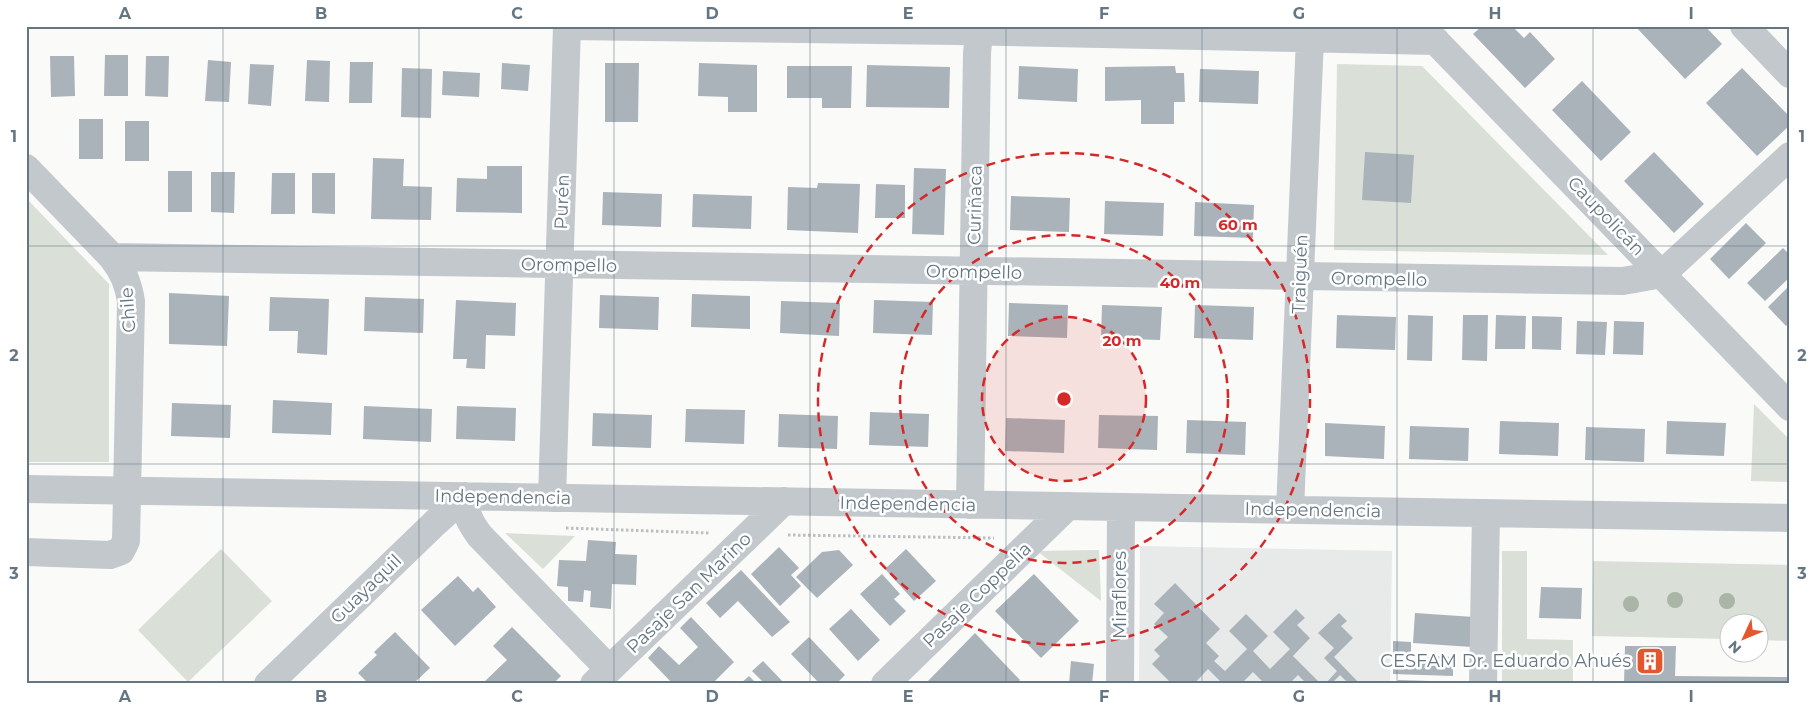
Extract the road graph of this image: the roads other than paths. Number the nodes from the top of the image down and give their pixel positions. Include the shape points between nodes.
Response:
1 (568, 26) edge
2 (1744, 26) edge
3 (742, 27) edge
4 (981, 29) edge
5 (1429, 33) edge
6 (1310, 38) junction
7 (1790, 74) edge
8 (1790, 156) edge
9 (26, 168) edge
10 (112, 257) junction
11 (560, 264) junction
12 (974, 272) junction
13 (1662, 274) junction
14 (1300, 277) junction
15 (1790, 407) edge
16 (26, 489) edge
17 (128, 490) junction
18 (465, 496) junction
19 (552, 498) junction
20 (784, 501) junction
21 (970, 505) junction
22 (1068, 506) junction
23 (1121, 507) junction
24 (1290, 510) junction
25 (1486, 513) junction
26 (1790, 518) edge
27 (26, 552) edge
28 (602, 677) edge
29 (268, 684) edge
30 (885, 684) edge
31 (1120, 684) edge
32 (1483, 684) edge

1 - 3 street
1 - 11 street, Purén
2 - 7 street
3 - 4 street
4 - 6 street
4 - 12 street, Curiñaca via 977,53
5 - 6 street
5 - 13 street, Caupolicán
6 - 14 street, Traiguén
8 - 13 street
9 - 10 street, Chile
10 - 11 street, Orompello
10 - 17 street, Chile via 126,280 130,301
11 - 12 street, Orompello
11 - 19 street, Purén
12 - 14 street, Orompello
12 - 21 street, Curiñaca
13 - 14 street, Orompello via 1594,282
13 - 15 street, Caupolicán
14 - 24 street, Traiguén
16 - 17 street, Independencia
17 - 18 street, Independencia
17 - 27 street, Chile via 126,541 121,551 110,555
18 - 19 street, Independencia
18 - 28 street via 468,518 480,536
18 - 29 street, Guayaquil
19 - 20 street, Independencia
20 - 21 street, Independencia
20 - 28 street, Pasaje San Marino
21 - 22 street, Independencia
22 - 23 street, Independencia
22 - 30 street, Pasaje Coppelia
23 - 24 street, Independencia
23 - 31 street, Miraflores
24 - 25 street, Independencia
25 - 26 street, Independencia
25 - 32 street

